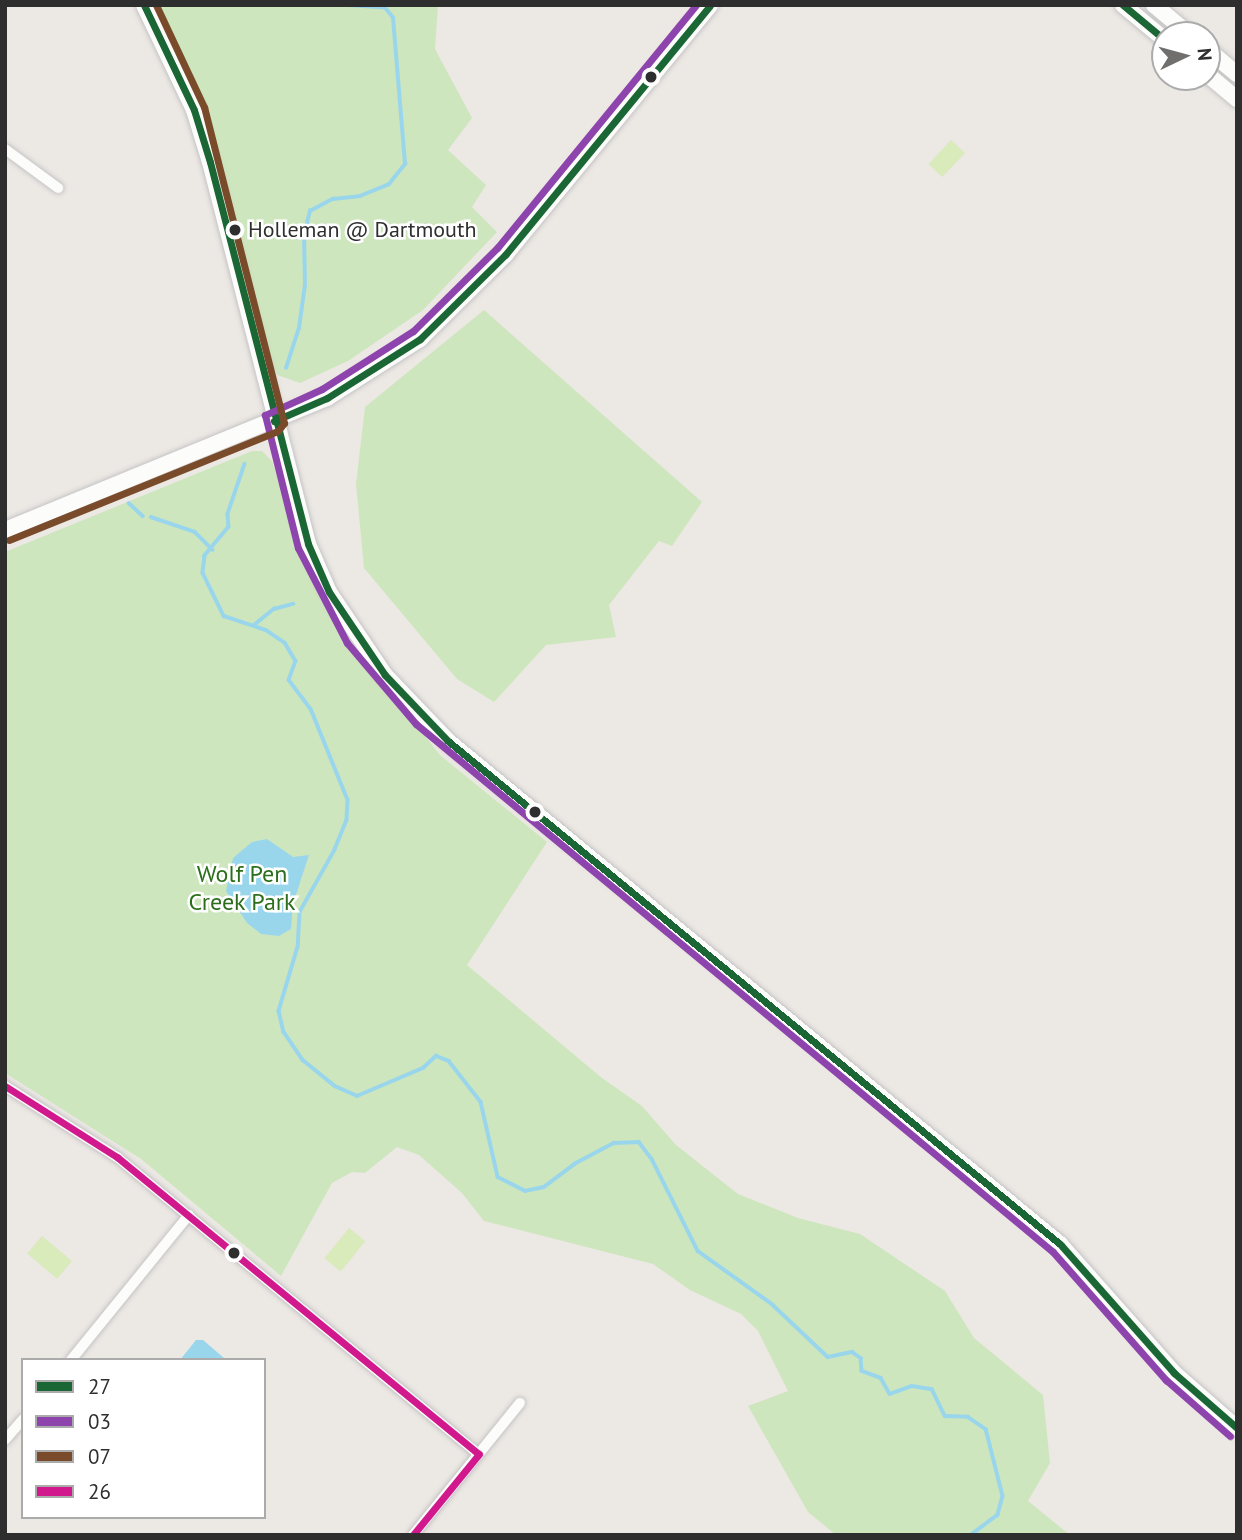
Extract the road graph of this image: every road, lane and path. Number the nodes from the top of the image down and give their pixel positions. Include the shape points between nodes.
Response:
1 (144, 5) edge
2 (710, 5) edge
3 (1123, 5) edge
4 (1154, 5) edge
5 (1173, 21) edge
6 (1151, 28) edge
7 (1221, 61) edge
8 (1237, 74) edge
9 (1221, 86) edge
10 (1237, 99) edge
11 (7, 154) edge
12 (58, 188) dead end
13 (274, 421) junction
14 (5, 530) edge
15 (5, 1086) edge
16 (189, 1215) junction
17 (73, 1358) edge
18 (520, 1403) dead end
19 (21, 1421) edge
20 (1237, 1429) edge
21 (5, 1440) edge
22 (479, 1454) junction
23 (413, 1535) edge

1 - 13 street via 165,41 202,136
2 - 13 street via 505,255 420,339 327,398
3 - 6 street
4 - 5 street
7 - 8 street
9 - 10 street
11 - 12 street
13 - 14 street
13 - 20 street via 296,508 329,592 384,675 423,717 1059,1244 1174,1373
15 - 16 street via 117,1157
16 - 17 street
16 - 22 street
18 - 22 street
19 - 21 street
22 - 23 street

